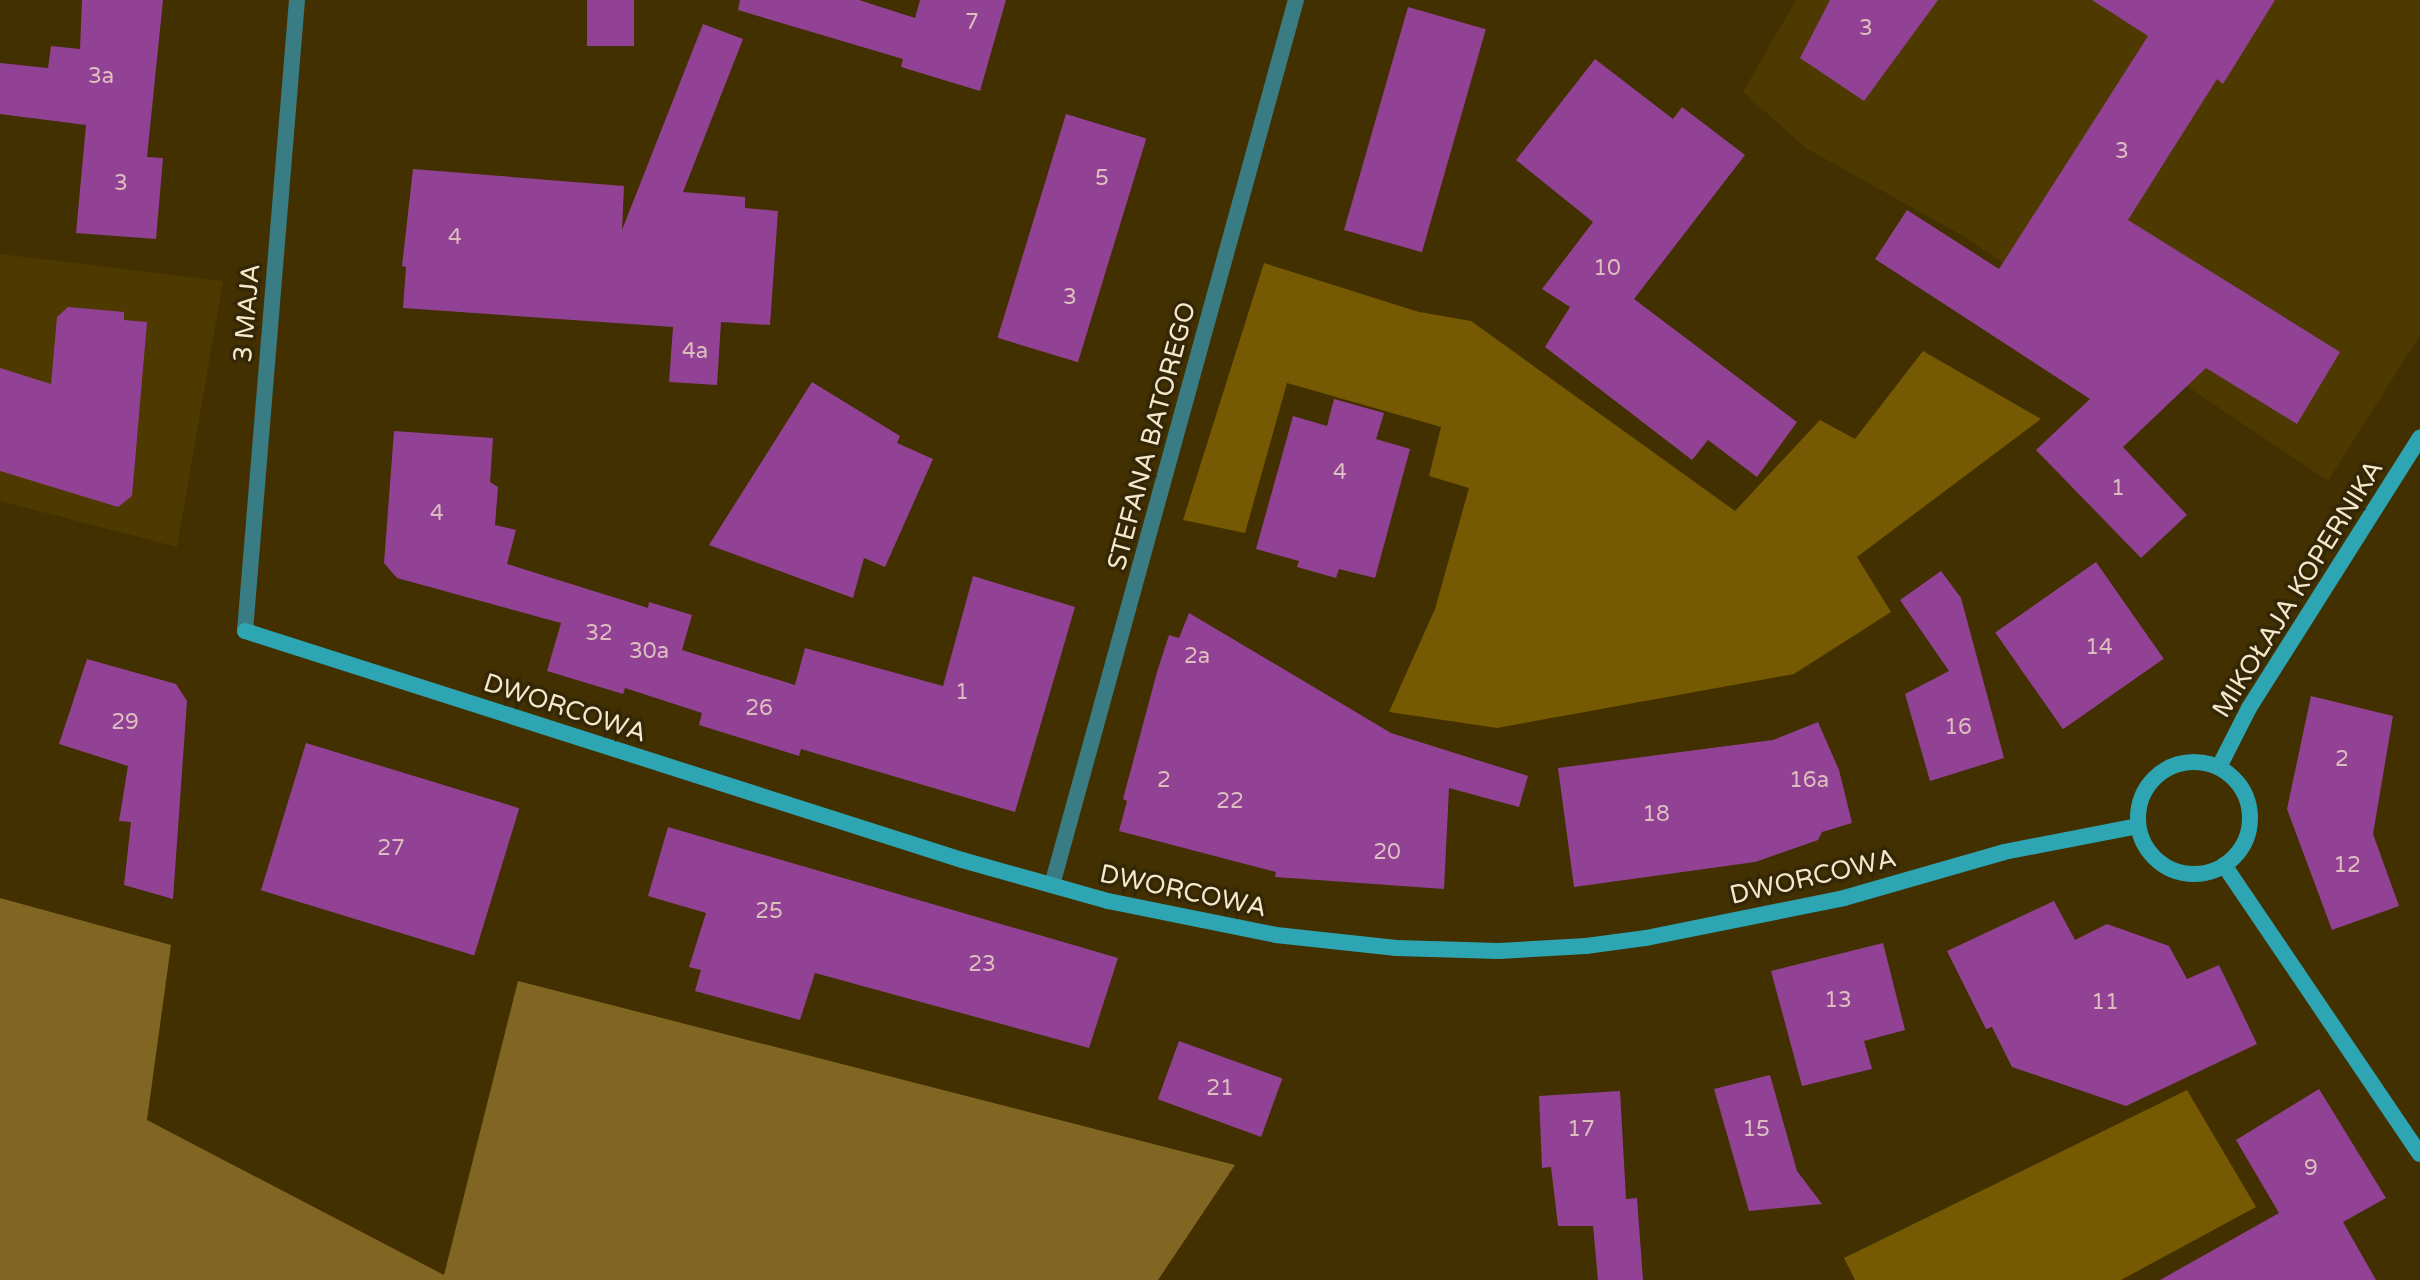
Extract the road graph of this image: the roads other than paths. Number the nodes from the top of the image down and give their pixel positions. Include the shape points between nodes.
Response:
1 (297, 0) edge
2 (1296, 0) edge
3 (2420, 437) edge
4 (245, 631) joint
5 (2219, 767) junction
6 (2138, 826) junction
7 (2224, 865) junction
8 (1052, 885) junction
9 (2420, 1154) edge

1 - 4 street, 3 MAJA
2 - 8 street, STEFANA BATOREGO
3 - 5 street, MIKOŁAJA KOPERNIKA via 2249,708
4 - 8 street, DWORCOWA
5 - 6 street via 2186,763 2159,774 2141,797
5 - 7 street via 2240,786 2250,820 2238,853
6 - 7 street via 2150,853 2177,872 2209,872
6 - 8 street, DWORCOWA via 2004,852 1844,898 1646,938 1543,949 1396,948 1276,935
7 - 9 street

